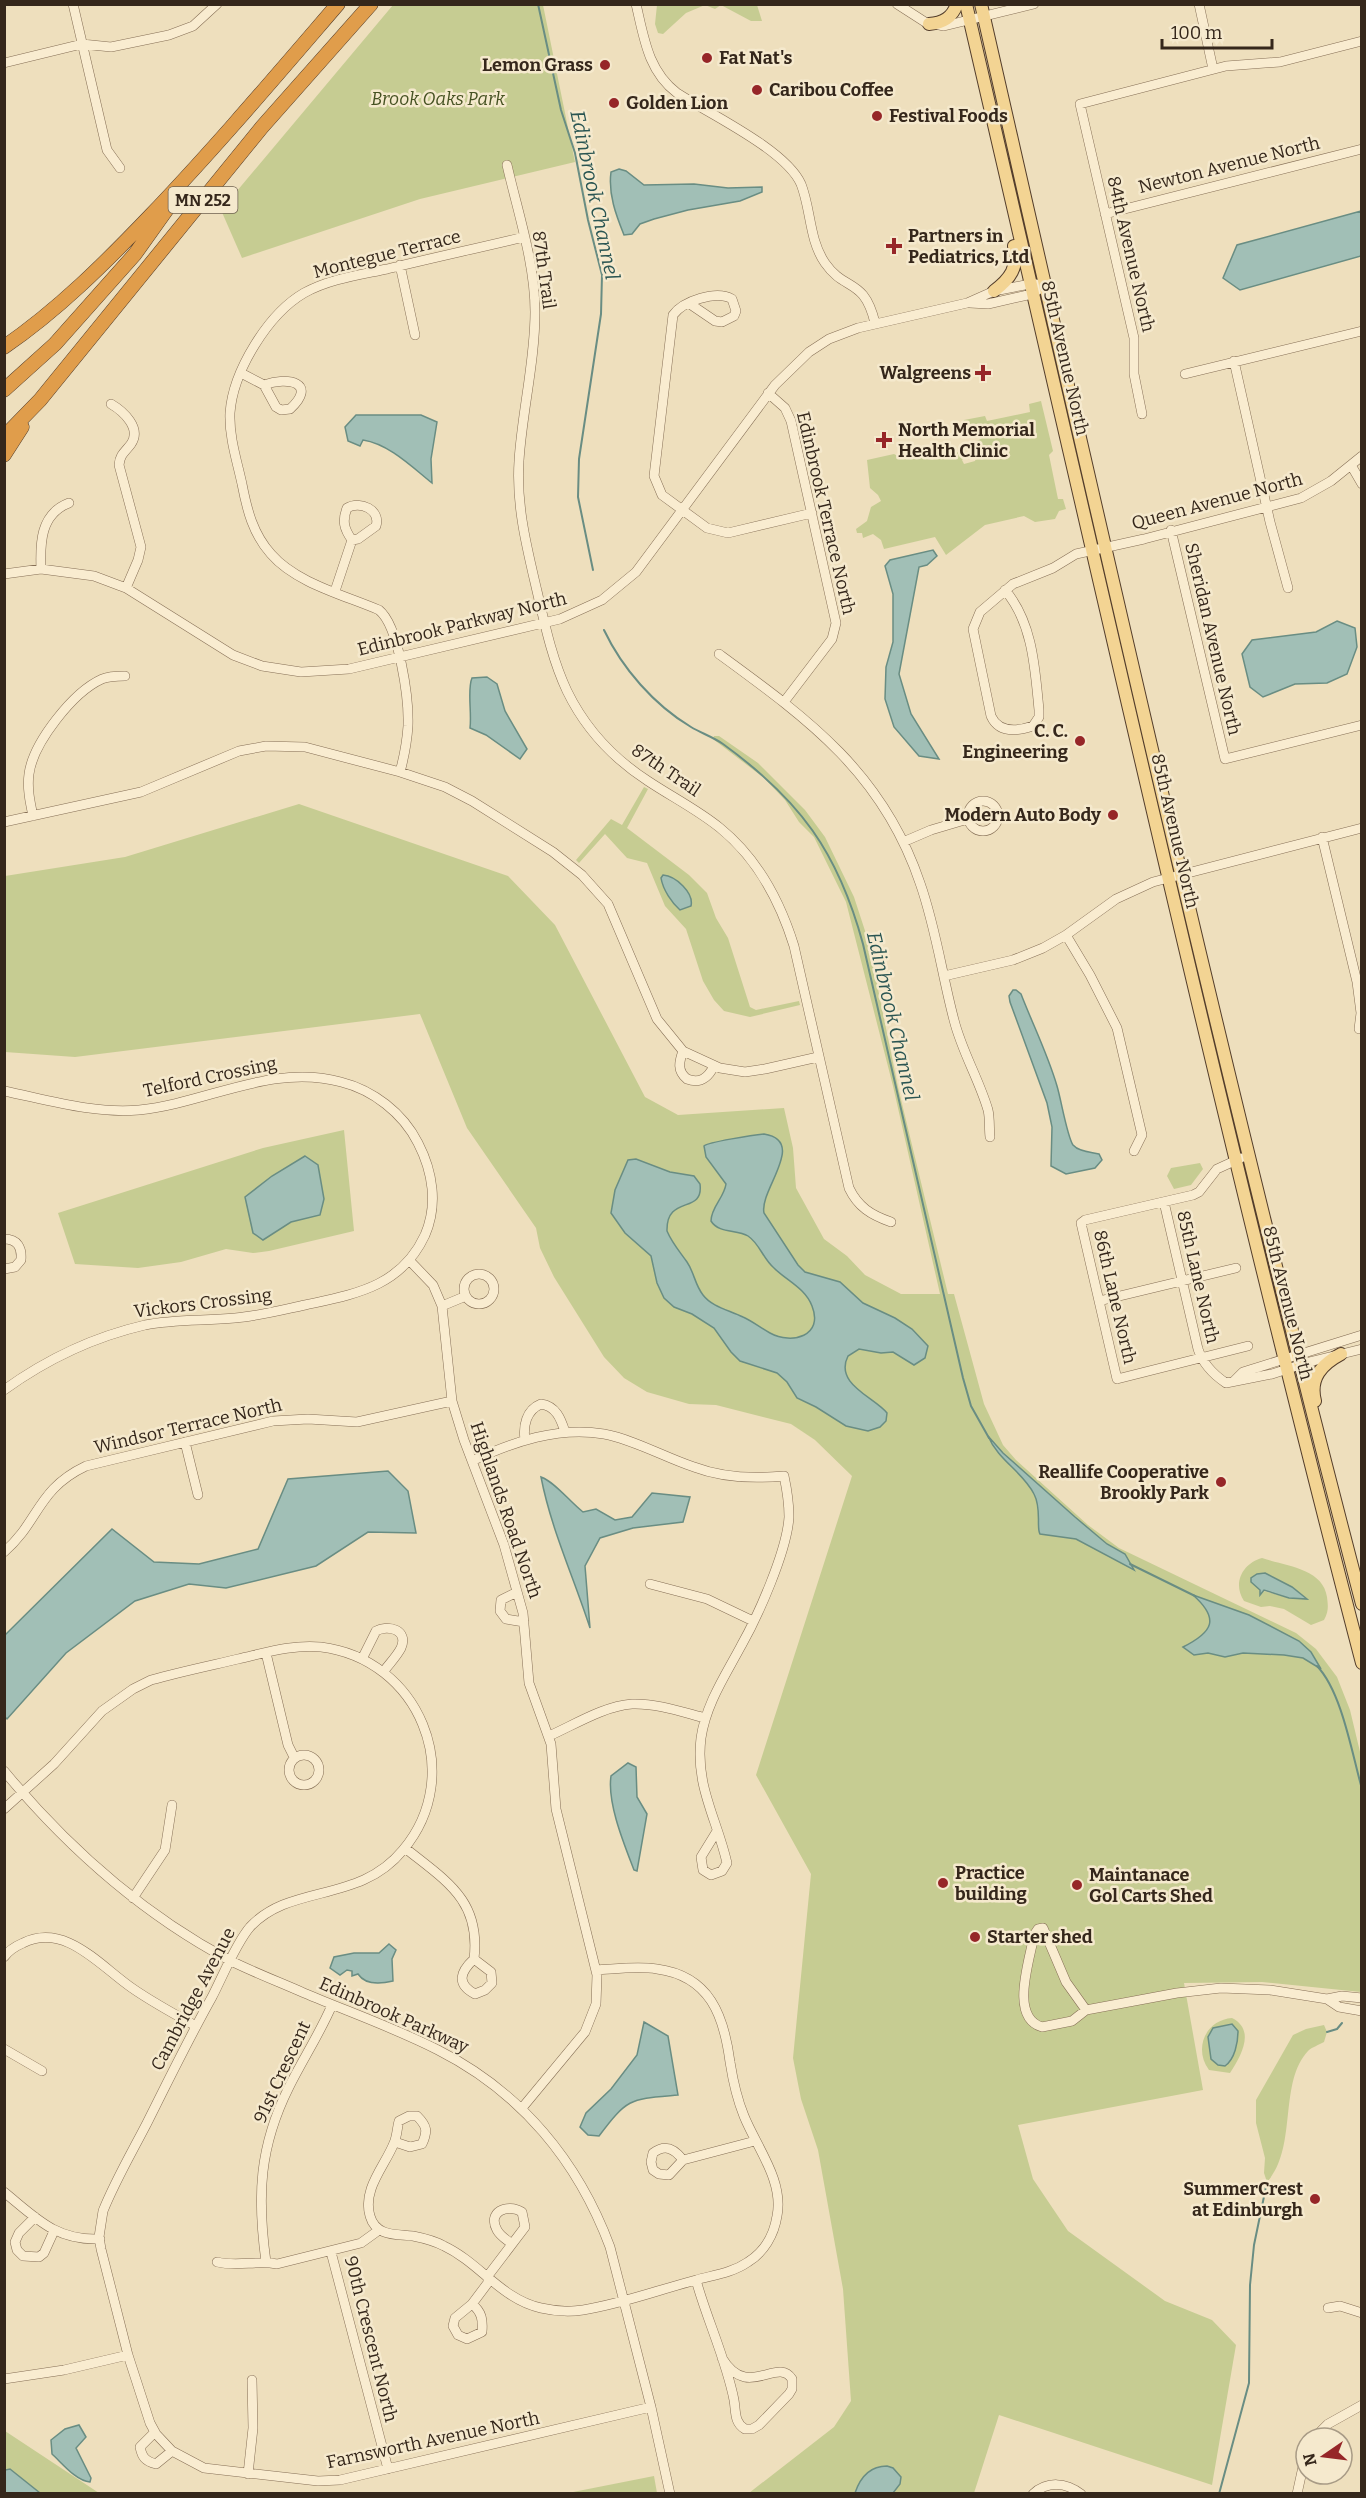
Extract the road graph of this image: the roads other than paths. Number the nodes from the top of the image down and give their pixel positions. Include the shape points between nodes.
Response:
1 (73, 4) edge
2 (217, 4) edge
3 (338, 4) edge
4 (370, 4) edge
5 (636, 4) edge
6 (897, 4) edge
7 (957, 4) edge
8 (966, 4) edge
9 (981, 4) edge
10 (1034, 4) edge
11 (1198, 4) edge
12 (984, 18) junction
13 (970, 21) junction
14 (929, 24) junction
15 (1362, 41) edge
16 (82, 44) junction
17 (4, 63) edge
18 (1213, 69) junction
19 (996, 139) junction
20 (1362, 148) edge
21 (199, 165) junction
22 (507, 165) dead end
23 (120, 168) dead end
24 (1105, 214) junction
25 (524, 237) junction
26 (400, 266) junction
27 (1045, 285) junction
28 (1031, 289) junction
29 (994, 291) junction
30 (967, 303) junction
31 (690, 304) junction
32 (875, 323) junction
33 (1362, 331) edge
34 (415, 335) dead end
35 (4, 347) edge
36 (1234, 361) junction
37 (241, 373) junction
38 (1185, 374) dead end
39 (264, 385) dead end
40 (4, 390) edge
41 (768, 393) junction
42 (40, 400) junction
43 (111, 404) dead end
44 (1142, 414) dead end
45 (4, 437) edge
46 (4, 455) edge
47 (1362, 456) edge
48 (1352, 465) junction
49 (1362, 484) edge
50 (69, 503) dead end
51 (1267, 507) junction
52 (683, 510) junction
53 (812, 513) junction
54 (1171, 530) junction
55 (352, 540) dead end
56 (1105, 548) junction
57 (1090, 550) junction
58 (42, 569) junction
59 (4, 574) edge
60 (126, 588) junction
61 (1288, 588) dead end
62 (1005, 590) junction
63 (335, 591) junction
64 (545, 623) junction
65 (719, 654) dead end
66 (399, 658) junction
67 (125, 676) dead end
68 (784, 702) junction
69 (1362, 725) edge
70 (400, 772) junction
71 (33, 816) junction
72 (968, 819) dead end
73 (4, 822) edge
74 (1362, 828) edge
75 (1322, 837) junction
76 (903, 842) junction
77 (1183, 875) junction
78 (1168, 878) junction
79 (1066, 935) junction
80 (944, 976) junction
81 (1359, 1029) dead end
82 (683, 1052) junction
83 (818, 1057) junction
84 (714, 1066) junction
85 (4, 1091) edge
86 (990, 1137) dead end
87 (1134, 1151) dead end
88 (1248, 1153) junction
89 (1236, 1162) junction
90 (1164, 1202) junction
91 (891, 1222) dead end
92 (4, 1239) edge
93 (410, 1261) junction
94 (1236, 1268) dead end
95 (4, 1269) edge
96 (1182, 1280) junction
97 (466, 1296) dead end
98 (1099, 1301) junction
99 (442, 1306) junction
100 (1362, 1335) edge
101 (1248, 1346) dead end
102 (1362, 1349) edge
103 (1341, 1354) junction
104 (1201, 1358) junction
105 (1298, 1360) junction
106 (1284, 1365) junction
107 (4, 1390) edge
108 (452, 1401) junction
109 (565, 1432) junction
110 (525, 1440) junction
111 (186, 1442) junction
112 (1323, 1455) junction
113 (472, 1461) junction
114 (198, 1495) dead end
115 (4, 1551) edge
116 (650, 1584) dead end
117 (518, 1592) junction
118 (1362, 1604) edge
119 (753, 1621) junction
120 (524, 1622) junction
121 (266, 1653) junction
122 (362, 1659) junction
123 (1362, 1663) edge
124 (384, 1671) junction
125 (705, 1718) junction
126 (549, 1736) junction
127 (294, 1757) dead end
128 (4, 1771) edge
129 (23, 1793) junction
130 (172, 1805) dead end
131 (4, 1809) edge
132 (717, 1832) dead end
133 (405, 1848) junction
134 (133, 1898) junction
135 (1052, 1948) junction
136 (1032, 1949) junction
137 (4, 1957) edge
138 (474, 1959) dead end
139 (231, 1961) junction
140 (596, 1970) junction
141 (1362, 1998) edge
142 (1327, 1999) junction
143 (332, 2005) junction
144 (1086, 2010) junction
145 (1362, 2011) edge
146 (196, 2026) junction
147 (4, 2049) edge
148 (42, 2071) dead end
149 (522, 2108) junction
150 (755, 2140) junction
151 (395, 2142) dead end
152 (682, 2160) dead end
153 (4, 2192) edge
154 (35, 2217) junction
155 (379, 2230) junction
156 (54, 2231) junction
157 (100, 2239) junction
158 (512, 2244) dead end
159 (331, 2252) junction
160 (217, 2262) dead end
161 (266, 2262) junction
162 (488, 2279) junction
163 (696, 2280) junction
164 (624, 2299) junction
165 (114, 2301) joint
166 (472, 2304) dead end
167 (1328, 2308) dead end
168 (1362, 2313) edge
169 (128, 2355) junction
170 (722, 2358) junction
171 (4, 2379) edge
172 (252, 2380) dead end
173 (1362, 2405) edge
174 (651, 2407) junction
175 (1326, 2426) edge
176 (155, 2432) junction
177 (172, 2451) junction
178 (388, 2469) junction
179 (248, 2474) junction
180 (670, 2493) edge
181 (1033, 2493) edge
182 (1081, 2493) edge

1 - 16 street
2 - 16 street via 203,20 176,33 111,47
3 - 21 highway, MN 252
4 - 42 highway, MN 252 via 262,127
5 - 32 street via 648,54 666,83 772,152 794,172 820,255 835,274 864,295
6 - 14 street
7 - 14 main road via 945,21
8 - 13 main road, 85th Avenue North
9 - 12 main road, 85th Avenue North
10 - 12 street
11 - 18 street
12 - 13 street
12 - 27 main road, 85th Avenue North
13 - 14 street via 944,26
13 - 19 main road, 85th Avenue North
15 - 18 street via 1280,62 1240,63
16 - 17 street
16 - 23 street via 107,150
18 - 24 street, 84th Avenue North via 1080,104
19 - 28 main road, 85th Avenue North
19 - 29 main road via 996,166 1016,258 1012,274
20 - 24 street, Newton Avenue North
21 - 35 highway via 39,323
21 - 40 highway via 135,254 56,344
22 - 25 street, 87th Trail
24 - 44 street, 84th Avenue North via 1134,338 1134,374
25 - 26 street, Montegue Terrace
25 - 64 street, 87th Trail via 535,313 519,460 519,503
26 - 34 street
26 - 37 street, Montegue Terrace via 335,280 296,298 271,321
27 - 28 street
27 - 56 main road, 85th Avenue North
28 - 29 street
28 - 30 street via 988,304
28 - 57 main road, 85th Avenue North
29 - 30 street
30 - 32 street
31 - 31 street via 722,322 734,316 736,310 732,298 726,295
31 - 52 street via 677,309 671,323 654,476 662,495
32 - 41 street, Edinbrook Parkway North via 829,339 795,363
33 - 36 street
36 - 38 street
36 - 51 street
37 - 39 street
37 - 63 street, Montegue Terrace via 232,396 230,426 254,529 282,566
41 - 52 street, Edinbrook Parkway North
41 - 53 street, Edinbrook Terrace North via 788,413
42 - 45 highway
42 - 46 highway
43 - 60 street via 128,418 135,435 119,465 141,547
47 - 48 street, Queen Avenue North
48 - 49 street
48 - 51 street, Queen Avenue North via 1317,490
50 - 58 street via 43,527
51 - 54 street, Queen Avenue North
51 - 61 street
52 - 53 street via 707,528 728,533
52 - 64 street, Edinbrook Parkway North via 624,584 588,608
53 - 68 street, Edinbrook Terrace North via 835,614 835,631
54 - 56 street, Queen Avenue North
54 - 69 street, Sheridan Avenue North via 1225,759
55 - 63 street
56 - 57 street, Queen Avenue North
56 - 77 main road, 85th Avenue North
57 - 62 street, Queen Avenue North
57 - 78 main road, 85th Avenue North
58 - 59 street, Edinbrook Parkway North
58 - 60 street, Edinbrook Parkway North via 94,576
60 - 66 street, Edinbrook Parkway North via 222,649 262,666 319,672
62 - 62 street, Queen Avenue North via 980,612 973,628 991,716 1000,727 1015,730 1033,726 1039,710 1026,627 1016,602
63 - 66 street, Montegue Terrace via 384,615
64 - 66 street, Edinbrook Parkway North
64 - 83 street, 87th Trail via 567,692 596,735 633,771 723,830 768,884 794,946
65 - 68 street
66 - 70 street, Montegue Terrace via 408,717
67 - 71 street via 104,678 85,690 44,738 29,773
68 - 76 street via 830,741 860,774
70 - 71 street via 305,747 266,746 239,752 141,792
70 - 82 street via 472,801 553,852 594,887 613,913 657,1019
71 - 73 street
72 - 76 street
74 - 75 street
75 - 77 street
75 - 81 street via 1357,982
76 - 80 street via 923,892
77 - 78 street
77 - 88 main road, 85th Avenue North
78 - 79 street via 1116,899
78 - 89 main road, 85th Avenue North
79 - 80 street via 1022,957
79 - 87 street via 1118,1032 1142,1135
80 - 86 street via 962,1045 988,1112
82 - 84 street
82 - 84 street via 680,1071 687,1079 704,1079
83 - 84 street via 754,1071
83 - 91 street, 87th Trail via 849,1188 864,1209
85 - 93 street, Telford Crossing via 70,1105 138,1110 291,1077 324,1078 360,1089 381,1101 405,1124 417,1140 430,1175 432,1211
88 - 89 street
88 - 105 main road, 85th Avenue North
89 - 90 street via 1217,1169 1197,1194
89 - 106 main road, 85th Avenue North
90 - 96 street, 85th Lane North
90 - 98 street, 86th Lane North via 1081,1222
92 - 95 street via 12,1239 22,1251 15,1267
93 - 99 street, Highlands Road North via 433,1285
93 - 107 street, Vickors Crossing via 386,1280 355,1293 252,1316 180,1320 84,1343
94 - 96 street
96 - 98 street
96 - 104 street, 85th Lane North
97 - 99 street
98 - 104 street, 86th Lane North via 1117,1379
99 - 108 street, Highlands Road North
100 - 105 street
101 - 104 street
102 - 103 street
103 - 105 street
103 - 112 main road via 1321,1368 1313,1389 1323,1433
104 - 106 street, 85th Lane North via 1230,1382 1255,1378
105 - 106 street
105 - 112 main road, 85th Avenue North
106 - 123 main road, 85th Avenue North
108 - 111 street, Windsor Terrace North via 349,1423 273,1421
108 - 113 street, Highlands Road North
109 - 110 street
109 - 110 street via 553,1408 541,1404 527,1418
109 - 119 street via 605,1434 715,1473 747,1478 784,1476 789,1506 786,1531
110 - 113 street
111 - 114 street
111 - 115 street, Windsor Terrace North via 72,1472 49,1491 17,1539
112 - 118 main road, 85th Avenue North
113 - 117 street, Highlands Road North
116 - 119 street via 707,1599
117 - 120 street, Highlands Road North
117 - 120 street via 501,1600 500,1611 506,1619
119 - 125 street
120 - 126 street, Highlands Road North via 529,1683
121 - 122 street, Cambridge Avenue via 300,1646 319,1647
121 - 127 street
121 - 129 street, Cambridge Avenue via 169,1675 133,1689 102,1711
122 - 124 street, Cambridge Avenue
122 - 124 street via 376,1631 387,1626 398,1630 401,1649
124 - 133 street, Cambridge Avenue via 414,1705 426,1732 432,1761 429,1799
125 - 126 street via 630,1704
125 - 132 street via 701,1777
126 - 140 street, Highlands Road North via 556,1809
128 - 129 street, Edinbrook Parkway
129 - 131 street, Cambridge Avenue
129 - 134 street, Edinbrook Parkway via 69,1843
130 - 134 street via 165,1850
133 - 138 street via 450,1884 469,1909 476,1940
133 - 139 street, Cambridge Avenue via 388,1865 356,1885 271,1911 249,1928
134 - 139 street, Edinbrook Parkway
135 - 136 street
135 - 136 street via 1043,1928 1036,1931
135 - 144 street via 1066,1982
136 - 144 street via 1023,2002 1031,2021 1042,2027 1056,2026 1072,2021
137 - 146 street via 30,1939 68,1941 158,2005
139 - 143 street, Edinbrook Parkway
139 - 146 street, Cambridge Avenue
140 - 149 street, Highlands Road North via 596,2004 585,2032
140 - 150 street via 641,1968 673,1972 711,2000 726,2029 736,2092
141 - 142 street
142 - 144 street via 1270,1990 1221,1988
142 - 145 street via 1339,2007
143 - 149 street, Edinbrook Parkway via 448,2055
143 - 161 street, 91st Crescent via 289,2088 267,2144 260,2205
146 - 157 street, Cambridge Avenue via 108,2199 100,2223
147 - 148 street
149 - 164 street, Edinbrook Parkway via 565,2158 592,2203 610,2247
150 - 152 street
150 - 163 street via 776,2186 774,2228 760,2253 749,2262 723,2274
151 - 155 street via 371,2193 369,2215
153 - 154 street
154 - 156 street
154 - 156 street via 15,2242 23,2256 39,2257 44,2253
155 - 159 street via 361,2243
155 - 162 street via 444,2246
156 - 157 street via 73,2238
157 - 165 street, Cambridge Avenue
158 - 162 street
159 - 161 street via 277,2264
159 - 178 street, 90th Crescent North
160 - 161 street via 233,2266
162 - 164 street via 526,2304 556,2311 582,2310
162 - 166 street
163 - 164 street
163 - 170 street
164 - 174 street, Edinbrook Parkway
165 - 169 street, Farnsworth Avenue North
167 - 168 street via 1340,2306
169 - 171 street
169 - 176 street, Farnsworth Avenue North
170 - 170 street via 726,2366 743,2377 784,2371 792,2379 789,2394 756,2428 745,2429 737,2421
172 - 179 street via 253,2428
173 - 175 street
174 - 178 street, Farnsworth Avenue North
174 - 180 street, Edinbrook Parkway
176 - 177 street, Farnsworth Avenue North
176 - 177 street via 140,2447 147,2462 156,2464
177 - 179 street, Farnsworth Avenue North via 204,2468
178 - 179 street, Farnsworth Avenue North via 330,2481
181 - 182 street via 1056,2484

